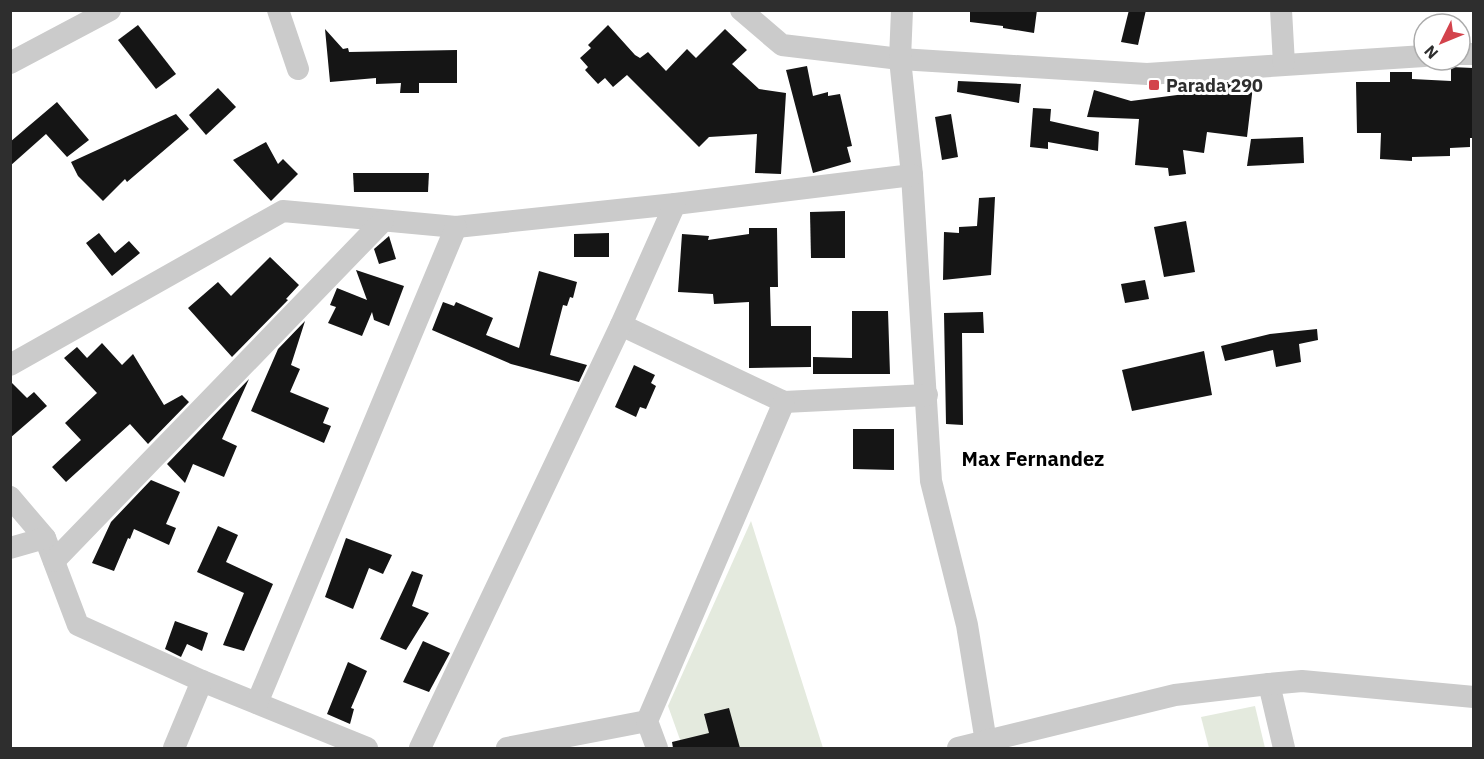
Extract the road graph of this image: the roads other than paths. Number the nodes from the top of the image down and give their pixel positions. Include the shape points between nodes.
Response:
1 (110, 10) edge
2 (278, 10) edge
3 (741, 10) edge
4 (902, 10) edge
5 (1281, 10) edge
6 (1412, 57) edge
7 (900, 59) junction
8 (10, 63) edge
9 (1284, 64) junction
10 (298, 69) dead end
11 (912, 175) junction
12 (675, 204) junction
13 (383, 220) junction
14 (456, 227) junction
15 (621, 325) junction
16 (10, 365) edge
17 (927, 395) junction
18 (784, 402) junction
19 (10, 497) edge
20 (45, 538) junction
21 (10, 548) edge
22 (54, 561) junction
23 (202, 681) junction
24 (1269, 684) junction
25 (1473, 697) edge
26 (258, 703) junction
27 (646, 722) junction
28 (986, 742) junction
29 (174, 748) edge
30 (367, 748) edge
31 (420, 748) edge
32 (507, 748) edge
33 (657, 748) edge
34 (958, 748) edge
35 (1284, 748) edge

1 - 8 street
2 - 10 street
3 - 7 street via 782,45
4 - 7 street
5 - 9 street
6 - 9 street
7 - 9 street via 1147,74
7 - 11 street
11 - 12 street
11 - 17 street
12 - 14 street
12 - 15 street
13 - 14 street
13 - 16 street via 283,211
13 - 22 street
14 - 26 street
15 - 18 street
15 - 31 street
17 - 18 street
17 - 28 street via 931,481 967,625
18 - 27 street
19 - 20 street
20 - 21 street
20 - 22 street
22 - 23 street via 78,625
23 - 26 street
23 - 29 street
24 - 25 street via 1302,681
24 - 28 street via 1175,695
24 - 35 street
26 - 30 street
27 - 32 street
27 - 33 street
28 - 34 street

